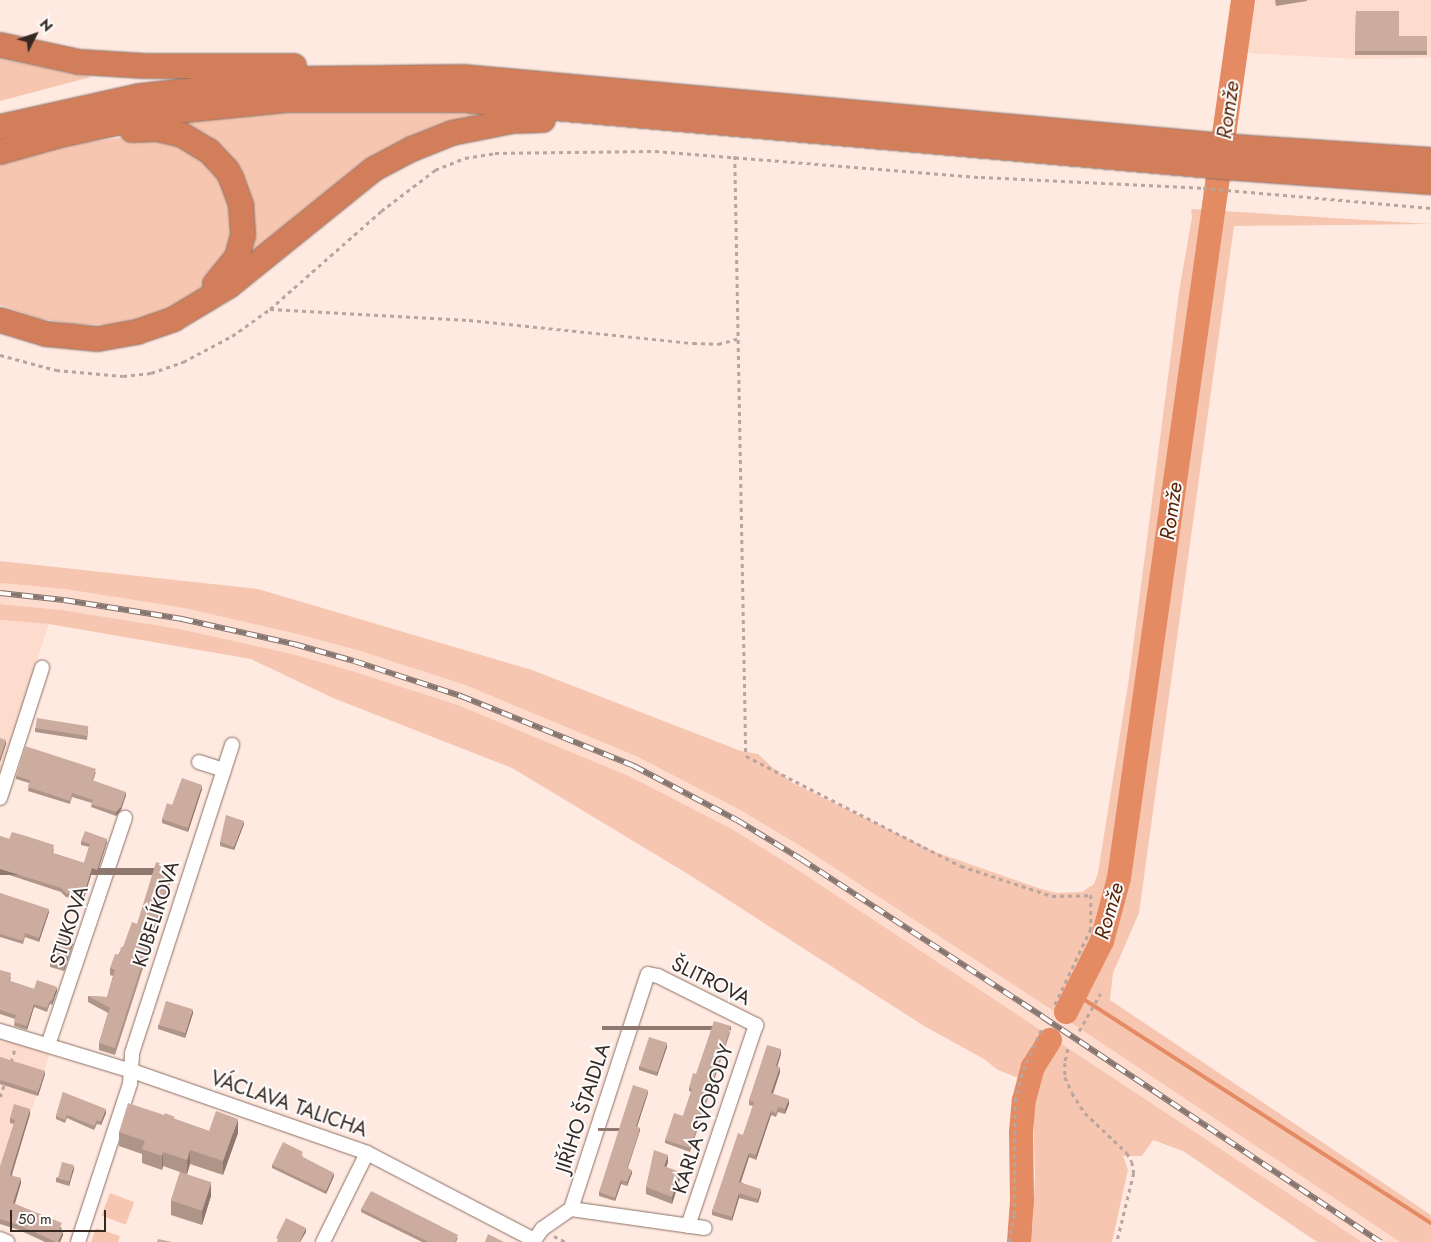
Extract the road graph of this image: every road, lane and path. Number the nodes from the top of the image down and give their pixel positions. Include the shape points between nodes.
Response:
1 (0, 45) edge
2 (463, 77) junction
3 (651, 117) junction
4 (0, 127) edge
5 (60, 135) junction
6 (0, 152) edge
7 (735, 156) junction
8 (1431, 160) edge
9 (1206, 166) junction
10 (1234, 168) junction
11 (1431, 182) edge
12 (1431, 208) edge
13 (270, 310) junction
14 (174, 319) junction
15 (0, 320) edge
16 (737, 339) junction
17 (0, 355) edge
18 (42, 668) dead end
19 (232, 745) dead end
20 (199, 762) dead end
21 (224, 770) junction
22 (0, 798) edge
23 (126, 818) dead end
24 (648, 974) joint
25 (1100, 994) dead end
26 (1054, 1007) dead end
27 (756, 1025) joint
28 (1042, 1028) dead end
29 (0, 1031) edge
30 (1079, 1031) dead end
31 (18, 1037) junction
32 (48, 1045) junction
33 (1068, 1049) dead end
34 (10, 1066) edge
35 (132, 1071) junction
36 (7, 1075) edge
37 (0, 1095) edge
38 (367, 1153) junction
39 (571, 1209) junction
40 (688, 1226) junction
41 (705, 1228) dead end
42 (0, 1239) edge
43 (534, 1241) edge
44 (7, 1242) edge
45 (78, 1242) edge
46 (323, 1242) edge
47 (1009, 1242) edge
48 (1117, 1242) edge

1 - 2 highway via 79,62 309,66
2 - 4 highway via 293,79 140,96
2 - 9 highway
3 - 5 highway via 463,100 285,100 175,111
3 - 9 highway
3 - 14 highway via 512,121 452,133 412,148 374,169 229,286
5 - 6 highway
5 - 14 highway via 157,129 182,135 197,143 227,170 241,205 241,245 232,265 220,280
7 - 9 path via 981,177
7 - 13 path via 566,150 495,153 465,158 435,170 408,189
7 - 16 path
8 - 10 highway
9 - 10 highway
9 - 10 path
10 - 11 highway
10 - 12 path
13 - 16 path via 469,320 693,344 718,344
13 - 17 path via 197,356 151,373 88,375 30,365
14 - 15 highway via 137,332 98,339 46,334
16 - 26 path via 746,756 961,866 1052,896 1092,895 1091,929
18 - 22 street
19 - 21 street, KUBELÍKOVA
20 - 21 street
21 - 35 street, KUBELÍKOVA via 132,1053
23 - 32 street, STUKOVA
24 - 27 street, ŠLITROVA
24 - 39 street, JIŘÍHO ŠTAIDLA
25 - 30 path
27 - 40 street, KARLA SVOBODY
28 - 47 path via 1023,1070 1015,1101 1014,1215
29 - 31 street, VÁCLAVA TALICHA
31 - 32 street, VÁCLAVA TALICHA
31 - 34 path
32 - 35 street, VÁCLAVA TALICHA
33 - 48 path via 1064,1062 1072,1094 1085,1113 1127,1153 1132,1162 1134,1174
35 - 38 street, VÁCLAVA TALICHA
35 - 45 street, KUBELÍKOVA
36 - 37 path
38 - 43 street, VÁCLAVA TALICHA
38 - 46 street
39 - 40 street, KARLA SVOBODY
39 - 43 street via 542,1229
40 - 41 street, KARLA SVOBODY
42 - 44 street

